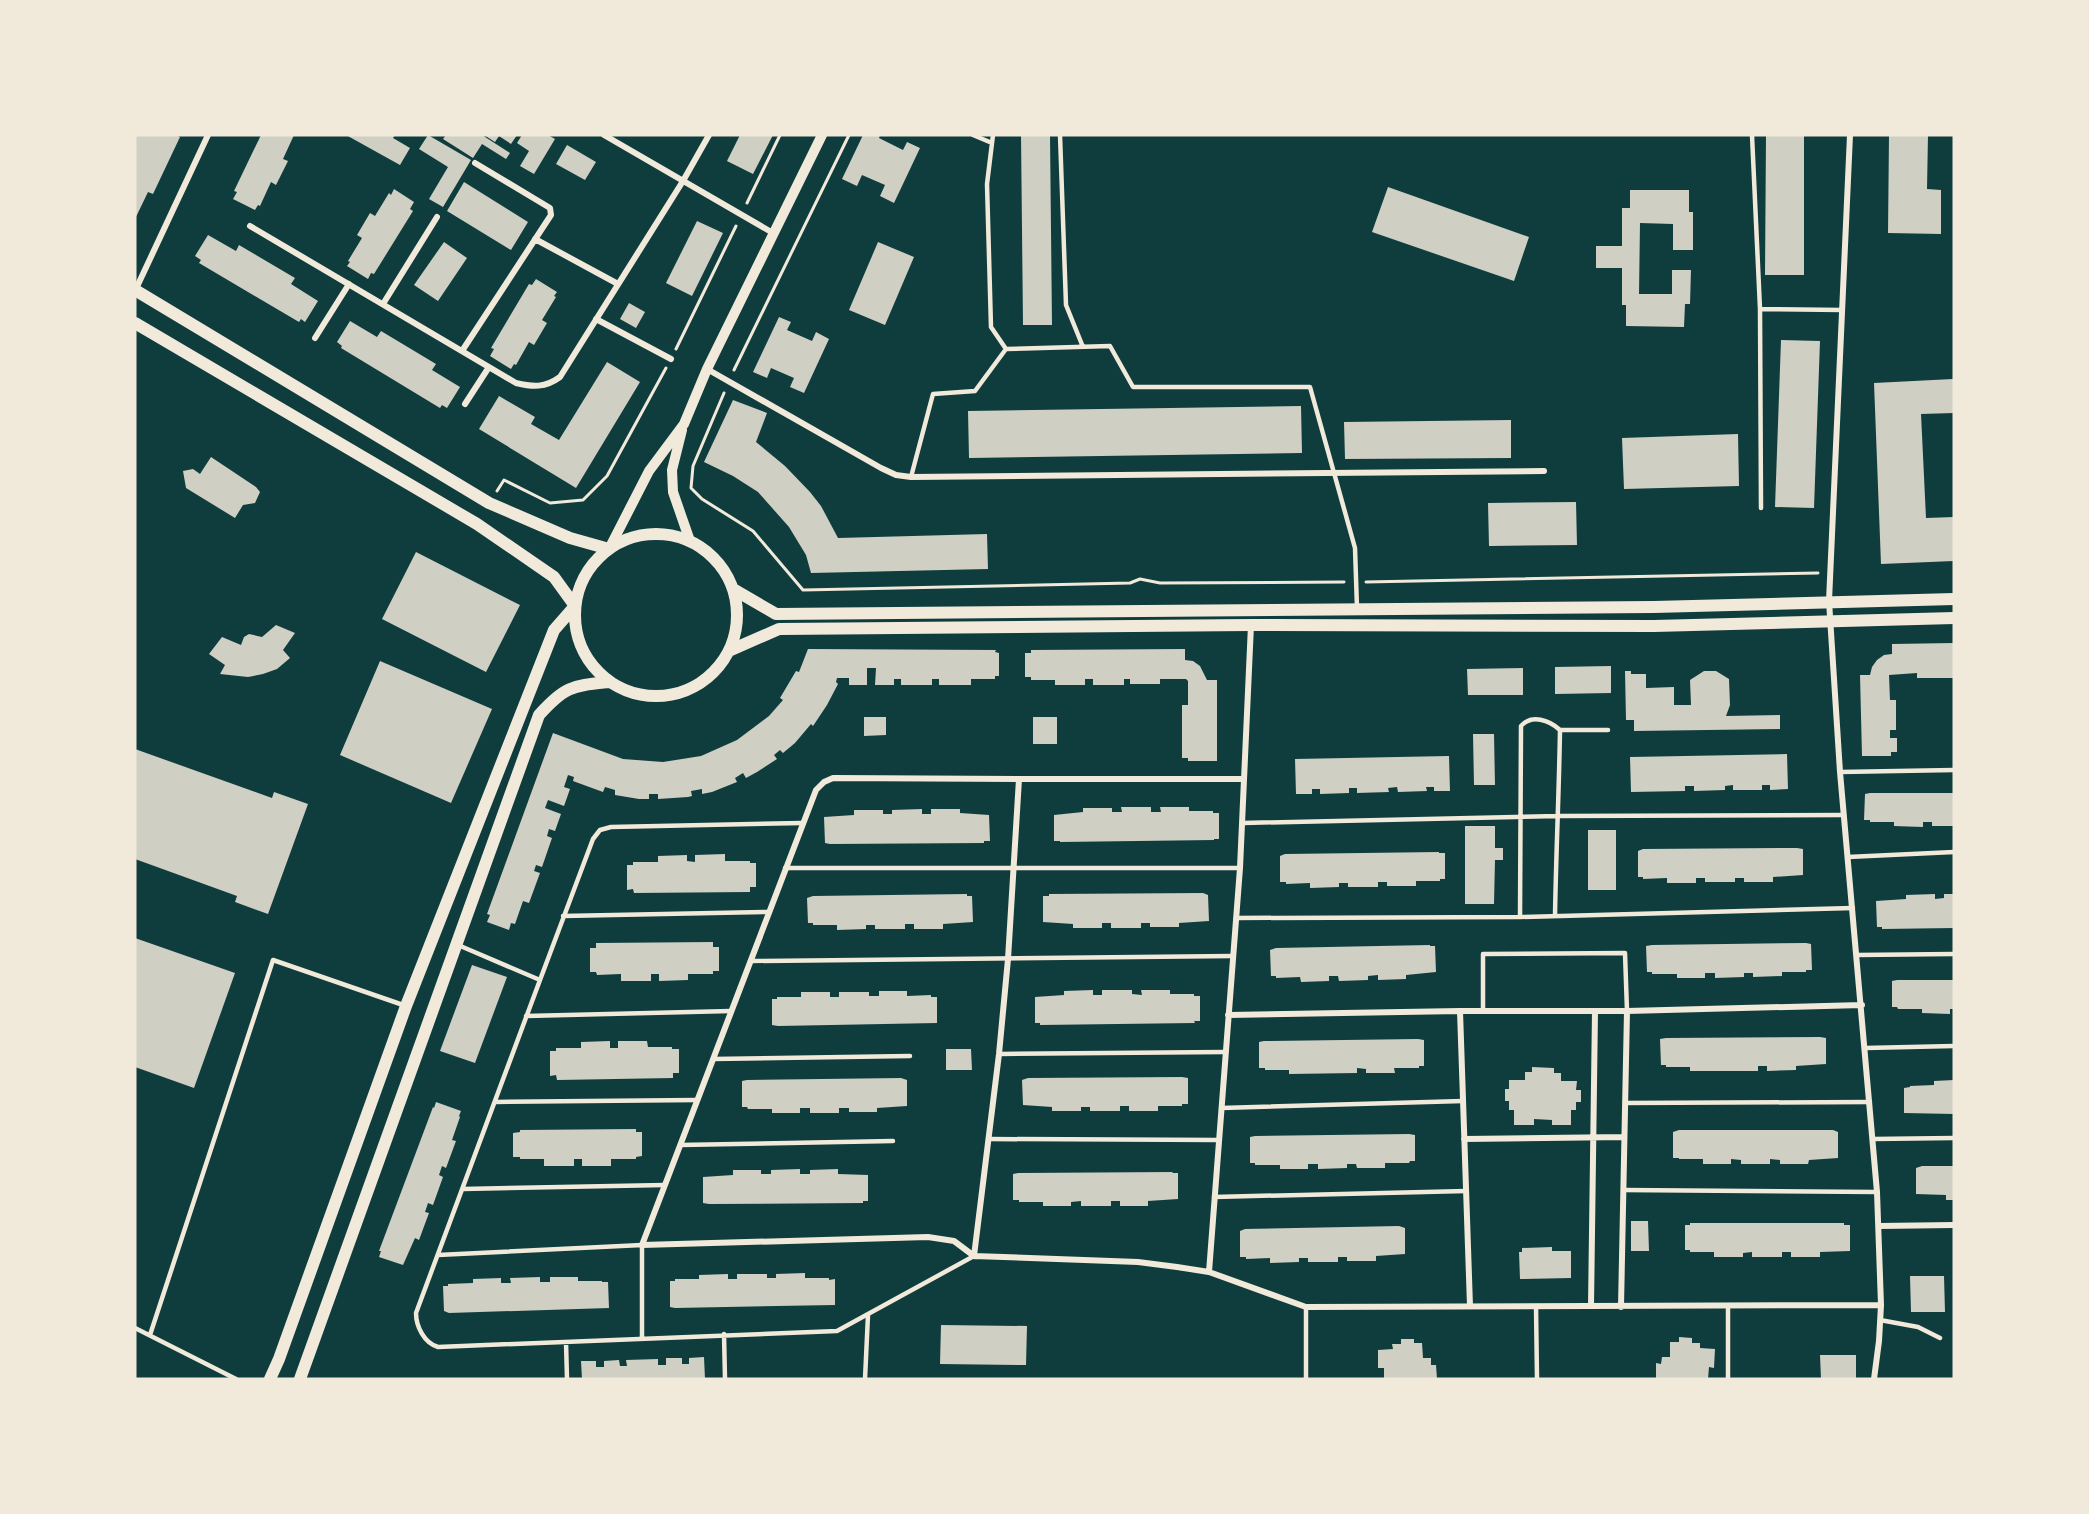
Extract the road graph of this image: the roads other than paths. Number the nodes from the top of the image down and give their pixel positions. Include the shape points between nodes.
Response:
1 (208, 135) edge
2 (604, 135) edge
3 (708, 135) edge
4 (822, 135) edge
5 (973, 135) edge
6 (993, 135) edge
7 (1060, 135) edge
8 (1752, 135) edge
9 (1850, 135) edge
10 (992, 143) junction
11 (476, 163) dead end
12 (683, 181) junction
13 (437, 216) dead end
14 (250, 226) dead end
15 (773, 233) junction
16 (535, 239) junction
17 (349, 284) junction
18 (618, 284) junction
19 (135, 291) edge
20 (382, 304) junction
21 (1760, 309) junction
22 (1842, 310) junction
23 (596, 319) junction
24 (135, 323) edge
25 (315, 338) dead end
26 (1083, 347) junction
27 (1006, 349) junction
28 (462, 351) junction
29 (671, 358) dead end
30 (489, 367) junction
31 (706, 369) junction
32 (465, 404) dead end
33 (684, 424) junction
34 (1544, 471) dead end
35 (1333, 474) junction
36 (911, 477) junction
37 (1761, 508) dead end
38 (690, 541) junction
39 (609, 549) junction
40 (733, 589) junction
41 (1954, 598) edge
42 (1829, 601) junction
43 (575, 606) junction
44 (1357, 609) junction
45 (1954, 618) edge
46 (1830, 621) junction
47 (1251, 625) junction
48 (731, 650) junction
49 (609, 682) junction
50 (1560, 730) junction
51 (1608, 730) dead end
52 (1954, 770) edge
53 (1840, 772) junction
54 (1019, 779) junction
55 (1244, 779) junction
56 (1844, 815) junction
57 (1558, 816) junction
58 (1520, 818) junction
59 (802, 823) junction
60 (1243, 823) junction
61 (1954, 852) edge
62 (1848, 857) junction
63 (1014, 867) junction
64 (785, 868) junction
65 (1240, 868) junction
66 (1853, 908) junction
67 (768, 912) junction
68 (563, 916) junction
69 (1555, 916) junction
70 (1520, 917) junction
71 (1236, 918) junction
72 (455, 944) junction
73 (1954, 954) edge
74 (1857, 955) junction
75 (1233, 956) junction
76 (1008, 959) junction
77 (750, 961) junction
78 (540, 980) junction
79 (1862, 1005) junction
80 (406, 1006) junction
81 (731, 1011) junction
82 (1460, 1011) junction
83 (1483, 1011) junction
84 (1595, 1011) junction
85 (1627, 1011) junction
86 (1228, 1015) junction
87 (526, 1016) junction
88 (1954, 1046) edge
89 (1866, 1048) junction
90 (1225, 1052) junction
91 (999, 1054) junction
92 (910, 1056) dead end
93 (713, 1059) junction
94 (698, 1100) junction
95 (1463, 1101) junction
96 (495, 1102) junction
97 (1870, 1102) junction
98 (1625, 1103) junction
99 (1221, 1108) junction
100 (1593, 1137) junction
101 (1624, 1137) junction
102 (1464, 1138) junction
103 (1954, 1138) edge
104 (988, 1139) junction
105 (1873, 1139) junction
106 (1218, 1140) junction
107 (893, 1141) dead end
108 (681, 1144) junction
109 (665, 1185) junction
110 (462, 1189) junction
111 (1623, 1190) junction
112 (1466, 1191) junction
113 (1877, 1192) junction
114 (1214, 1197) junction
115 (1954, 1225) edge
116 (1879, 1226) junction
117 (642, 1245) junction
118 (438, 1255) junction
119 (974, 1256) junction
120 (1209, 1272) junction
121 (1881, 1305) junction
122 (1470, 1306) junction
123 (1536, 1306) junction
124 (1592, 1306) junction
125 (1728, 1306) junction
126 (1306, 1307) junction
127 (1621, 1307) junction
128 (868, 1315) junction
129 (1880, 1320) junction
130 (135, 1328) edge
131 (724, 1334) junction
132 (150, 1335) junction
133 (1940, 1338) dead end
134 (642, 1339) junction
135 (566, 1342) junction
136 (236, 1379) edge
137 (270, 1379) edge
138 (300, 1379) edge
139 (567, 1379) edge
140 (725, 1379) edge
141 (866, 1379) edge
142 (1306, 1379) edge
143 (1537, 1379) edge
144 (1728, 1379) edge
145 (1874, 1379) edge

1 - 19 street
2 - 12 street
3 - 12 street
4 - 15 street
5 - 10 lane
6 - 10 lane
7 - 26 lane via 1066,305
8 - 21 lane
9 - 22 street
10 - 27 lane via 987,184 992,327
11 - 16 street via 550,208 550,215
12 - 15 street
12 - 18 street
13 - 20 street
14 - 17 street
15 - 31 street
16 - 18 street
16 - 28 street
17 - 20 street
17 - 25 street
18 - 23 street
19 - 39 main road via 489,503 570,538
20 - 28 street
21 - 22 lane
21 - 37 lane
22 - 42 street
23 - 29 street
23 - 30 street via 560,376 550,384 534,387 516,383
24 - 43 main road via 477,524 554,577
26 - 27 lane
26 - 35 lane via 1110,346 1133,387 1310,387
27 - 36 lane via 975,390 933,394
28 - 30 street
30 - 32 street
31 - 33 street
31 - 36 street via 881,468
33 - 38 street via 672,470 673,492
33 - 39 street via 649,471
34 - 35 street
35 - 36 street
35 - 44 lane via 1355,548
38 - 39 main road via 669,535 647,535
38 - 40 main road via 723,569
39 - 43 main road via 594,563 579,588
40 - 44 main road via 776,614
40 - 48 main road via 737,625
41 - 42 main road
42 - 44 main road via 1654,607
42 - 46 street
43 - 49 main road via 581,647 592,667
43 - 80 main road via 554,630
45 - 46 main road
46 - 47 main road via 1654,626
46 - 53 street
47 - 48 main road via 779,629
47 - 55 street
48 - 49 main road via 703,682 681,693 648,696
49 - 72 main road via 576,686 555,698 539,716
50 - 51 lane
50 - 57 lane
50 - 58 lane via 1542,719 1521,726
52 - 53 lane
53 - 56 street
54 - 55 street
54 - 59 street via 833,778 816,790
54 - 63 street
55 - 60 street
56 - 57 lane
56 - 62 street
57 - 58 lane
57 - 69 lane
58 - 60 lane
58 - 70 lane
59 - 64 street
59 - 68 lane via 600,830
60 - 65 street
61 - 62 lane
62 - 66 street
63 - 64 lane
63 - 65 lane
63 - 76 street
64 - 67 street
65 - 71 street
66 - 69 lane
66 - 74 street
67 - 68 lane
67 - 77 street
68 - 78 lane
69 - 70 lane
70 - 71 lane
71 - 75 street
72 - 78 lane
72 - 138 main road
73 - 74 lane
74 - 79 street
75 - 76 lane
75 - 86 street
76 - 77 lane
76 - 91 street
77 - 81 street
78 - 87 lane
79 - 85 street
79 - 89 street
80 - 132 lane via 273,960
80 - 137 main road
81 - 87 lane
81 - 93 street
82 - 83 street
82 - 86 street
82 - 95 street
83 - 84 street
83 - 85 lane via 1483,954 1625,953
84 - 85 street
84 - 100 street
85 - 98 street
86 - 90 street
87 - 96 lane
88 - 89 lane
89 - 97 street
90 - 91 lane
90 - 99 street
91 - 104 street
92 - 93 lane
93 - 94 street
94 - 96 lane
94 - 108 street
95 - 99 lane
95 - 102 street
96 - 110 lane
97 - 98 lane
97 - 105 street
98 - 101 street
99 - 106 street
100 - 101 street
100 - 102 street
100 - 124 street
101 - 111 street
102 - 112 street
103 - 105 lane
104 - 106 lane
104 - 119 street
105 - 113 street
106 - 114 street
107 - 108 lane
108 - 109 street
109 - 110 lane
109 - 117 street
110 - 118 lane
111 - 113 lane
111 - 127 street
112 - 114 lane
112 - 122 street
113 - 116 street
114 - 120 street
115 - 116 street
116 - 121 street
117 - 118 lane
117 - 119 street via 928,1237 954,1241
117 - 134 lane
118 - 135 lane via 416,1313 416,1322 429,1344 438,1347
119 - 120 street via 1138,1262
119 - 128 lane
120 - 126 street
121 - 125 street
121 - 129 street
122 - 123 street
122 - 126 street
123 - 124 street
123 - 143 lane
124 - 127 street
125 - 127 street
125 - 144 lane
126 - 142 lane
128 - 131 lane via 837,1331
128 - 141 lane
129 - 133 lane via 1918,1327
129 - 145 street
130 - 132 lane
131 - 134 lane
131 - 140 lane
132 - 136 lane
134 - 135 lane
135 - 139 lane

